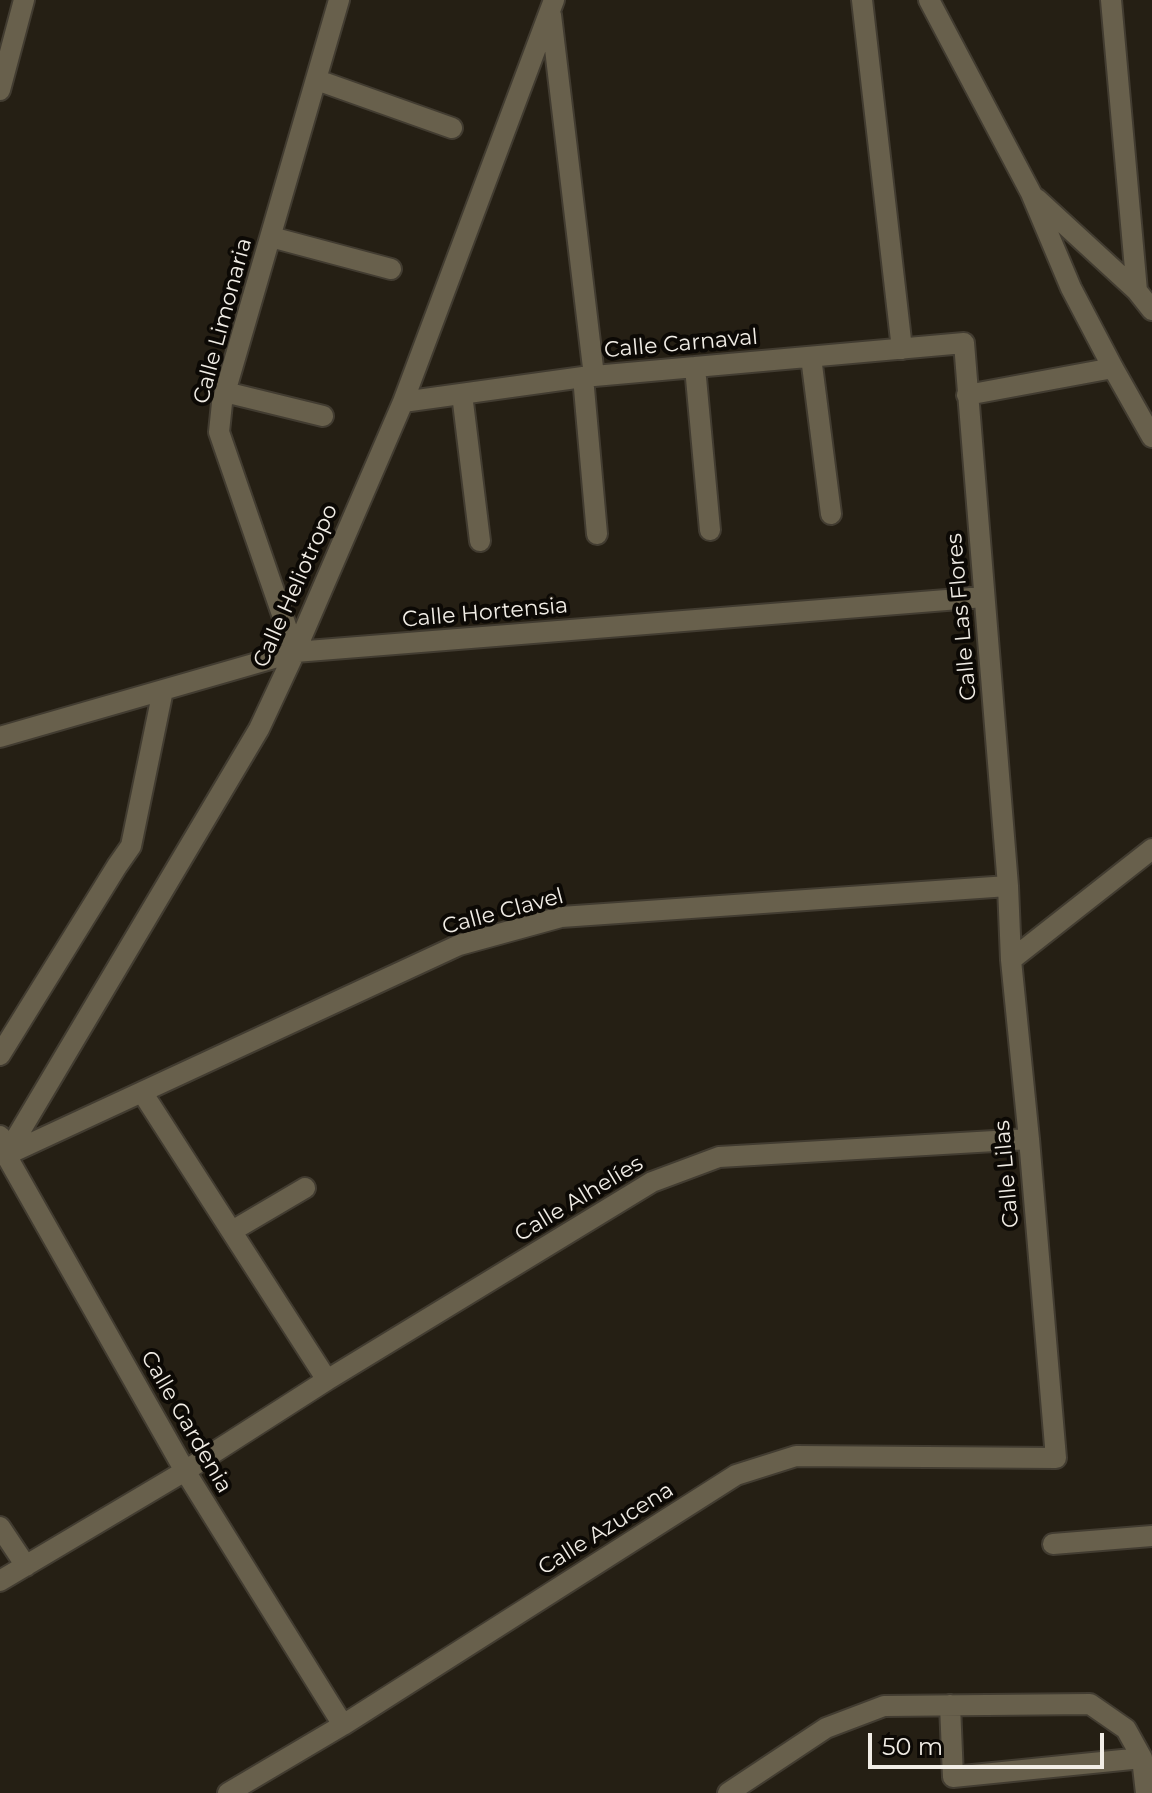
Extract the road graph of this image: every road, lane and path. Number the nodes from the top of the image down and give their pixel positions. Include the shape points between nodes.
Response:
1 (24, 0) edge
2 (339, 0) edge
3 (862, 0) edge
4 (929, 0) edge
5 (1111, 0) edge
6 (552, 5) edge
7 (317, 80) junction
8 (0, 88) edge
9 (452, 128) dead end
10 (1031, 193) junction
11 (271, 237) junction
12 (391, 269) dead end
13 (1137, 291) junction
14 (1152, 310) edge
15 (964, 343) joint
16 (902, 349) junction
17 (811, 357) junction
18 (695, 367) junction
19 (1113, 368) junction
20 (588, 377) junction
21 (225, 392) junction
22 (462, 394) junction
23 (967, 395) junction
24 (403, 402) junction
25 (323, 416) dead end
26 (1152, 437) edge
27 (831, 514) dead end
28 (710, 530) dead end
29 (597, 534) dead end
30 (480, 541) dead end
31 (984, 597) junction
32 (295, 652) junction
33 (163, 690) junction
34 (0, 736) edge
35 (1152, 849) edge
36 (1008, 886) junction
37 (1011, 960) junction
38 (0, 1055) edge
39 (142, 1092) junction
40 (1029, 1139) junction
41 (3, 1145) edge
42 (305, 1188) dead end
43 (232, 1231) junction
44 (327, 1380) junction
45 (1056, 1458) joint
46 (185, 1471) junction
47 (0, 1527) edge
48 (1152, 1536) edge
49 (1053, 1544) dead end
50 (26, 1566) junction
51 (0, 1581) edge
52 (950, 1705) junction
53 (343, 1725) junction
54 (1142, 1758) junction
55 (228, 1793) edge
56 (728, 1793) edge
57 (1146, 1793) edge

1 - 8 street
2 - 7 street, Calle Limonaria
3 - 16 street
4 - 10 street
5 - 13 street
6 - 20 street
6 - 24 street, Calle Heliotropo
7 - 9 street
7 - 11 street, Calle Limonaria
10 - 13 street
10 - 19 street via 1071,288
11 - 12 street
11 - 21 street, Calle Limonaria
13 - 14 street
15 - 16 street, Calle Carnaval
15 - 23 street, Calle Las Flores
16 - 17 street, Calle Carnaval
17 - 18 street, Calle Carnaval
17 - 27 street
18 - 20 street, Calle Carnaval
18 - 28 street
19 - 23 street
19 - 26 street
20 - 22 street, Calle Carnaval
20 - 29 street
21 - 25 street
21 - 32 street, Calle Limonaria via 219,432
22 - 24 street, Calle Carnaval
22 - 30 street
23 - 31 street, Calle Las Flores
24 - 32 street, Calle Heliotropo
31 - 32 street, Calle Hortensia
31 - 36 street, Calle Las Flores
32 - 33 street, Calle Hortensia
32 - 41 street, Calle Heliotropo via 259,729
33 - 34 street, Calle Hortensia
33 - 38 street via 131,846
35 - 37 street
36 - 37 street, Calle Lilas
36 - 39 street, Calle Clavel via 561,917 459,945
37 - 40 street, Calle Lilas
39 - 41 street, Calle Clavel
39 - 43 street
40 - 44 street, Calle Alhelíes via 719,1157 652,1182
40 - 45 street, Calle Lilas
41 - 46 street, Calle Gardenia
42 - 43 street
43 - 44 street
44 - 46 street, Calle Alhelíes
45 - 53 street, Calle Azucena via 796,1456 736,1475
46 - 50 street, Calle Alhelíes
46 - 53 street, Calle Gardenia
47 - 50 street
48 - 49 street
50 - 51 street, Calle Alhelíes
52 - 54 street via 1090,1704 1126,1729
52 - 54 street via 953,1777
52 - 56 street via 884,1706 826,1728
53 - 55 street, Calle Azucena
54 - 57 street

